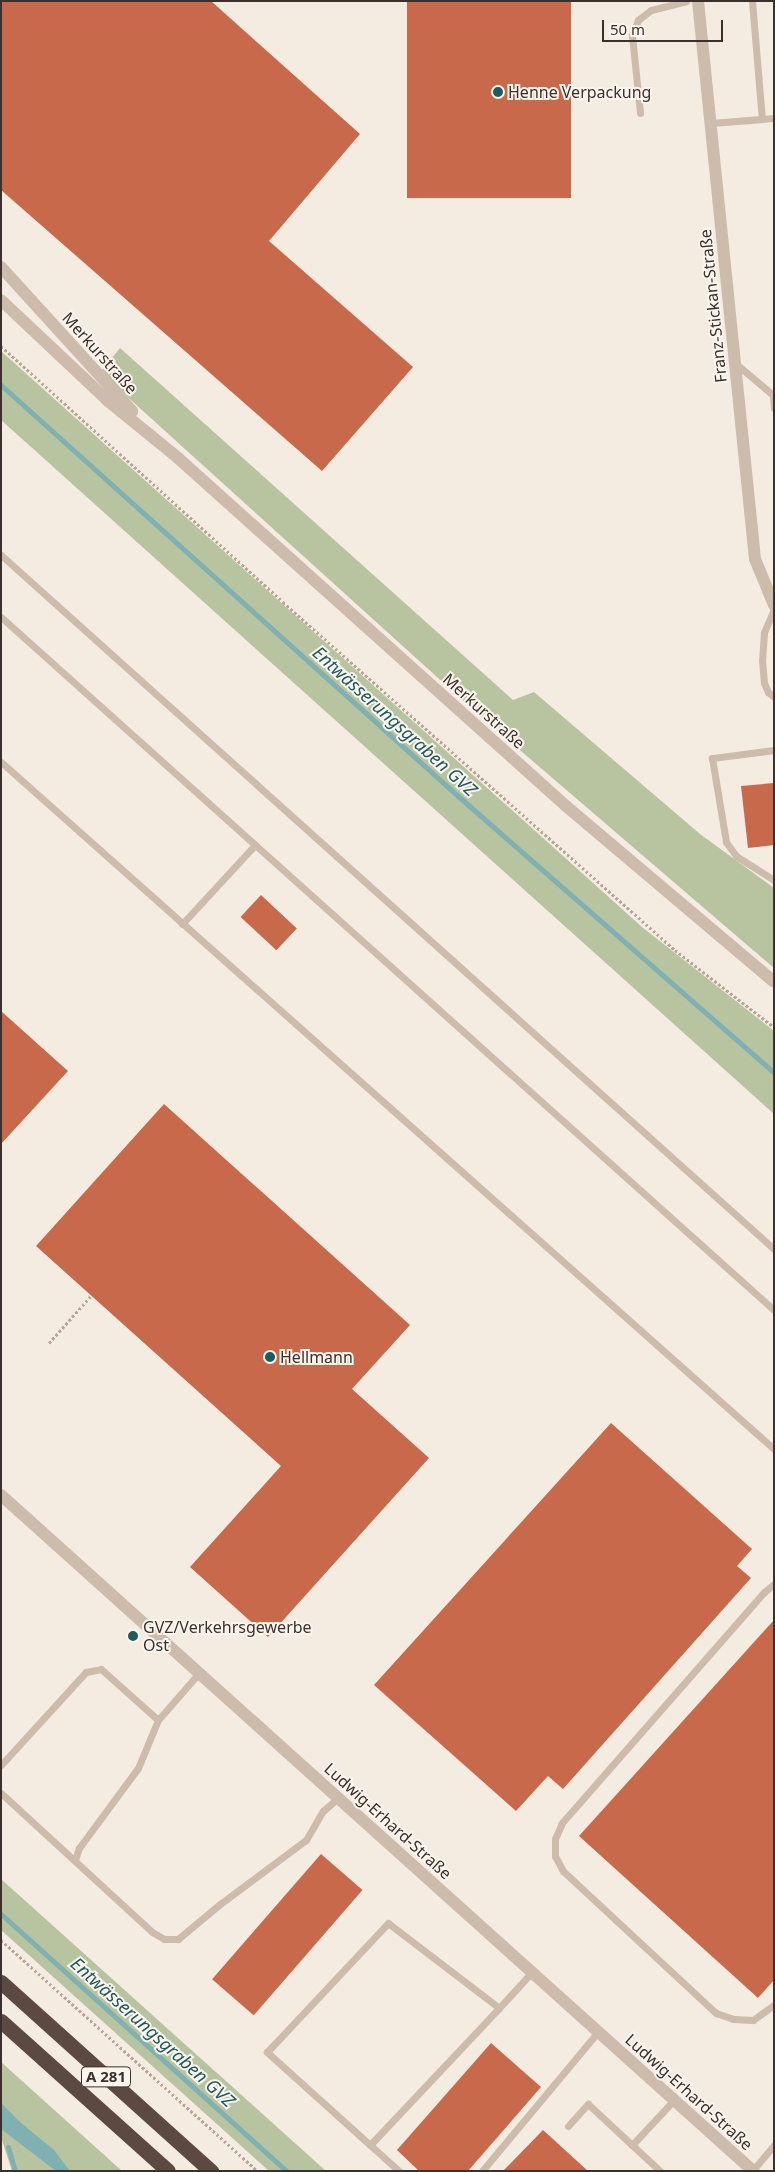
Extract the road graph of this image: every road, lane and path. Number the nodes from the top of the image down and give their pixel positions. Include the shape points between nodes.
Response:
1 (686, 1) edge
2 (698, 1) edge
3 (752, 1) edge
4 (640, 113) dead end
5 (774, 118) edge
6 (762, 119) junction
7 (711, 123) junction
8 (1, 267) edge
9 (1, 300) edge
10 (1, 346) edge
11 (735, 363) junction
12 (774, 408) edge
13 (178, 458) junction
14 (1, 555) edge
15 (774, 605) edge
16 (774, 609) edge
17 (1, 617) edge
18 (774, 697) edge
19 (774, 750) edge
20 (1, 762) edge
21 (255, 845) junction
22 (774, 880) edge
23 (182, 924) junction
24 (774, 982) edge
25 (774, 1027) edge
26 (774, 1249) edge
27 (92, 1296) dead end
28 (774, 1310) edge
29 (49, 1343) dead end
30 (774, 1449) edge
31 (1, 1495) edge
32 (774, 1584) edge
33 (199, 1673) junction
34 (158, 1720) junction
35 (1, 1765) edge
36 (1, 1793) edge
37 (338, 1798) junction
38 (75, 1860) junction
39 (1, 1940) edge
40 (532, 1972) junction
41 (1, 1982) edge
42 (774, 2005) edge
43 (499, 2008) junction
44 (1, 2021) edge
45 (598, 2032) junction
46 (674, 2100) junction
47 (568, 2126) dead end
48 (370, 2145) junction
49 (632, 2145) junction
50 (774, 2145) edge
51 (168, 2171) edge
52 (211, 2171) edge
53 (258, 2171) edge
54 (399, 2171) edge
55 (482, 2171) edge
56 (660, 2171) edge
57 (753, 2171) edge

1 - 4 lane via 651,10 638,20 632,35
2 - 7 street, Franz-Stickan-Straße
3 - 6 lane
5 - 6 lane
6 - 7 lane
7 - 11 street, Franz-Stickan-Straße
8 - 13 street, Merkurstraße
9 - 13 street, Merkurstraße via 107,400
10 - 25 path via 675,950
11 - 12 lane via 773,395
11 - 15 street, Franz-Stickan-Straße via 755,560
13 - 24 street, Merkurstraße via 559,799
14 - 26 lane
16 - 18 lane via 764,633 762,652 764,683
17 - 21 lane
19 - 22 lane via 712,758 726,842 736,856
20 - 23 lane
21 - 23 lane
21 - 28 lane
23 - 30 lane
27 - 29 path
31 - 33 street, Ludwig-Erhard-Straße
32 - 42 lane via 562,1823 555,1839 555,1856 563,1871 716,2013 733,2019 753,2020
33 - 34 lane
33 - 37 street, Ludwig-Erhard-Straße
34 - 35 lane via 101,1669 86,1672
34 - 38 lane via 138,1768 79,1848
36 - 38 lane
37 - 38 lane via 323,1811 306,1840 178,1939 164,1939 152,1932
37 - 40 street, Ludwig-Erhard-Straße
39 - 53 path
40 - 43 lane
40 - 45 street, Ludwig-Erhard-Straße
41 - 52 highway, A 281
43 - 48 lane
43 - 48 lane via 388,1923 266,2052
44 - 51 highway, A 281
45 - 46 street, Ludwig-Erhard-Straße
45 - 55 lane
46 - 49 lane
46 - 57 street, Ludwig-Erhard-Straße
47 - 49 lane via 588,2104
48 - 54 lane
49 - 56 lane
50 - 57 lane

